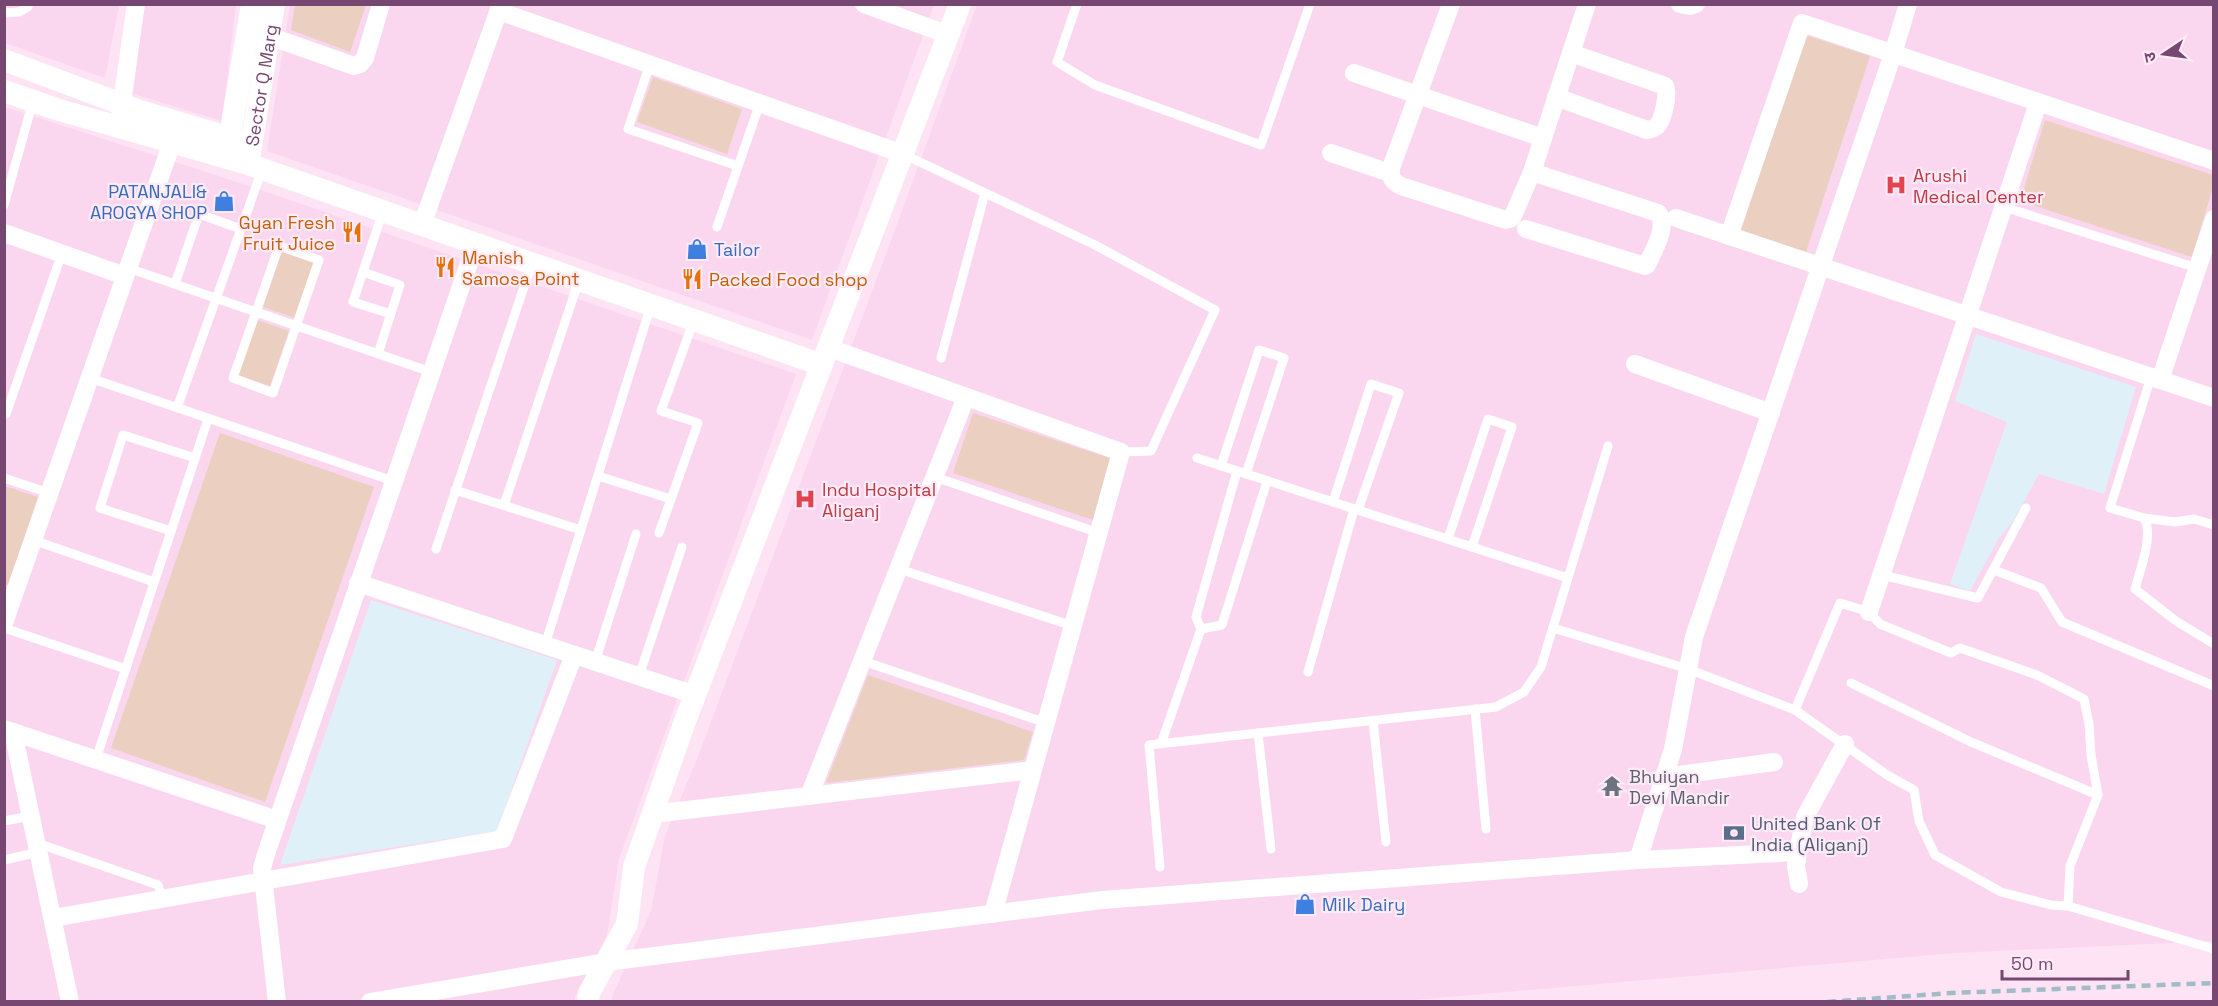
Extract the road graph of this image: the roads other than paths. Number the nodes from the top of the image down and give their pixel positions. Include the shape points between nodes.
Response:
1 (28, 4) edge
2 (136, 4) edge
3 (252, 4) edge
4 (274, 4) edge
5 (381, 4) edge
6 (864, 4) edge
7 (960, 4) edge
8 (1077, 4) edge
9 (1310, 4) edge
10 (1451, 4) edge
11 (1587, 4) edge
12 (1680, 4) edge
13 (1696, 4) edge
14 (1908, 4) edge
15 (500, 8) edge
16 (4, 13) edge
17 (949, 35) junction
18 (269, 36) junction
19 (1571, 53) junction
20 (1893, 54) junction
21 (4, 60) edge
22 (650, 64) junction
23 (1354, 74) dead end
24 (4, 91) edge
25 (1418, 96) junction
26 (1557, 97) junction
27 (33, 101) junction
28 (760, 103) junction
29 (2038, 103) junction
30 (122, 104) junction
31 (119, 127) junction
32 (175, 133) junction
33 (1543, 138) junction
34 (228, 148) junction
35 (1331, 153) dead end
36 (903, 154) junction
37 (254, 159) junction
38 (2214, 161) edge
39 (738, 166) junction
40 (1532, 172) junction
41 (1390, 173) junction
42 (985, 193) junction
43 (4, 205) edge
44 (2004, 207) junction
45 (384, 211) junction
46 (1676, 218) dead end
47 (2214, 219) edge
48 (422, 225) junction
49 (717, 227) dead end
50 (241, 229) junction
51 (1526, 229) dead end
52 (4, 233) edge
53 (1730, 236) junction
54 (476, 243) junction
55 (62, 253) junction
56 (532, 263) junction
57 (1821, 266) junction
58 (2197, 268) junction
59 (127, 272) junction
60 (363, 272) junction
61 (579, 280) junction
62 (175, 285) junction
63 (216, 298) junction
64 (651, 305) junction
65 (256, 312) junction
66 (391, 315) junction
67 (1968, 315) junction
68 (694, 320) junction
69 (296, 326) junction
70 (378, 354) junction
71 (825, 356) junction
72 (941, 358) dead end
73 (1635, 364) dead end
74 (431, 372) junction
75 (90, 378) junction
76 (2156, 379) junction
77 (966, 397) junction
78 (2214, 398) edge
79 (177, 408) junction
80 (1771, 413) junction
81 (6, 414) dead end
82 (208, 418) junction
83 (1608, 446) dead end
84 (1121, 452) junction
85 (195, 458) junction
86 (1197, 458) dead end
87 (1221, 466) junction
88 (1242, 472) junction
89 (598, 476) junction
90 (935, 477) junction
91 (4, 478) edge
92 (1267, 481) junction
93 (393, 482) junction
94 (455, 490) junction
95 (50, 493) junction
96 (671, 499) junction
97 (1333, 502) junction
98 (504, 505) junction
99 (2026, 508) dead end
100 (1356, 509) junction
101 (2144, 518) junction
102 (2214, 525) edge
103 (581, 530) junction
104 (171, 531) junction
105 (659, 533) dead end
106 (1099, 533) junction
107 (636, 534) dead end
108 (1448, 539) junction
109 (33, 540) junction
110 (682, 546) dead end
111 (1472, 547) junction
112 (436, 549) dead end
113 (898, 569) junction
114 (1994, 570) junction
115 (1882, 575) junction
116 (1568, 578) junction
117 (154, 582) junction
118 (358, 584) junction
119 (8, 599) edge
120 (1869, 612) junction
121 (4, 622) edge
122 (1073, 626) junction
123 (4, 628) edge
124 (1552, 628) junction
125 (1201, 629) junction
126 (2214, 644) edge
127 (545, 645) junction
128 (574, 655) junction
129 (863, 661) junction
130 (595, 662) junction
131 (126, 669) junction
132 (1688, 669) junction
133 (1308, 672) dead end
134 (2214, 674) edge
135 (639, 676) junction
136 (1851, 683) dead end
137 (2211, 685) edge
138 (695, 695) junction
139 (1475, 710) junction
140 (1795, 710) junction
141 (1373, 721) junction
142 (1046, 723) junction
143 (9, 730) edge
144 (1258, 734) junction
145 (1161, 744) junction
146 (1845, 744) junction
147 (96, 759) junction
148 (1774, 762) dead end
149 (1033, 770) junction
150 (1664, 777) junction
151 (2098, 795) junction
152 (809, 796) junction
153 (652, 814) junction
154 (31, 816) junction
155 (277, 820) junction
156 (4, 821) edge
157 (1486, 829) dead end
158 (1386, 842) dead end
159 (38, 848) junction
160 (1271, 849) dead end
161 (1798, 852) junction
162 (4, 860) edge
163 (1638, 860) junction
164 (1160, 867) dead end
165 (263, 880) junction
166 (1799, 884) dead end
167 (162, 898) junction
168 (2067, 906) junction
169 (993, 914) junction
170 (53, 918) junction
171 (2214, 949) edge
172 (606, 962) junction
173 (70, 1002) edge
174 (277, 1002) edge
175 (370, 1002) edge
176 (588, 1002) edge

1 - 16 lane via 20,12
2 - 30 street
3 - 34 street
4 - 18 street, Sector Q Marg
5 - 18 street via 365,58 354,66
6 - 17 street
7 - 17 street
8 - 9 lane via 1057,62 1095,85 1261,145
10 - 25 street
11 - 19 street
12 - 13 street
14 - 20 street
15 - 22 street
15 - 48 street
17 - 36 street
18 - 37 street, Sector Q Marg
19 - 26 street
19 - 26 street via 1665,86 1668,93 1659,124 1655,129 1647,129
20 - 29 street
20 - 53 street via 1802,23
20 - 57 street
21 - 30 street
22 - 28 street
22 - 39 lane via 628,129
23 - 25 street
24 - 27 street
25 - 33 street
25 - 41 street
26 - 33 street
27 - 31 street
27 - 43 lane
28 - 36 street
28 - 39 lane
29 - 38 street
29 - 44 street
30 - 31 street
30 - 32 street
31 - 32 street
32 - 34 street
32 - 59 street
33 - 40 street
34 - 37 street
35 - 41 street
36 - 42 lane
36 - 71 street
37 - 45 street
37 - 50 lane
39 - 49 lane
40 - 41 street via 1512,218 1506,220 1401,186
40 - 51 street via 1658,213 1662,226 1645,266
42 - 72 lane
42 - 84 lane via 1095,245 1215,310 1151,451
44 - 58 lane
44 - 67 street
45 - 48 street
45 - 60 lane
46 - 53 street
47 - 58 street
48 - 54 street
50 - 62 lane via 199,214
50 - 63 lane
52 - 55 street
53 - 57 street
54 - 56 street
54 - 74 street
55 - 59 street
55 - 81 lane
56 - 61 street
56 - 94 lane
57 - 67 street
57 - 80 street
58 - 76 street
59 - 62 lane
59 - 75 street
60 - 66 lane via 400,285
60 - 66 lane via 353,303
61 - 64 street
61 - 98 lane
62 - 63 lane
63 - 65 lane
63 - 79 lane
64 - 68 street
64 - 89 lane
65 - 69 lane
65 - 69 lane via 279,246 319,260
65 - 69 lane via 233,378 273,393
66 - 70 lane
67 - 76 street
67 - 115 street
68 - 71 street
68 - 96 lane via 661,411 698,423
69 - 70 lane
70 - 74 lane
71 - 77 street
71 - 138 street
73 - 80 street
74 - 93 street
75 - 79 lane
75 - 95 street
76 - 78 street
76 - 101 lane via 2110,508
77 - 84 street
77 - 90 street
79 - 82 lane
80 - 132 street via 1694,637
82 - 85 lane
82 - 93 lane
83 - 116 lane
84 - 106 street
85 - 104 lane
85 - 104 lane via 123,435 100,508
86 - 87 lane
87 - 88 lane
87 - 88 lane via 1258,350 1284,358
88 - 92 lane
88 - 125 lane via 1196,617
89 - 96 lane
89 - 103 lane
90 - 106 lane
90 - 113 street
91 - 95 lane
92 - 97 lane
92 - 125 lane via 1222,626
93 - 118 street
94 - 98 lane
94 - 112 lane
95 - 109 street
96 - 105 lane
97 - 100 lane
97 - 100 lane via 1371,384 1398,393
98 - 103 lane
99 - 114 lane
100 - 108 lane
100 - 133 lane
101 - 102 lane via 2175,522 2194,519
101 - 126 lane via 2148,535 2135,589
103 - 127 lane
104 - 117 lane
106 - 122 street
107 - 130 lane
108 - 111 lane
108 - 111 lane via 1488,419 1512,427
109 - 117 lane
109 - 119 street
110 - 135 lane
111 - 116 lane
113 - 122 lane
113 - 129 street
114 - 115 lane via 1978,598
114 - 137 lane via 2041,588 2062,622
115 - 120 street
116 - 124 lane
117 - 131 lane
118 - 127 street
118 - 155 street
119 - 121 street
120 - 140 lane via 1840,603
120 - 151 lane via 1880,624 1952,653 1960,648 2037,675 2084,699
122 - 142 street
123 - 131 lane
124 - 132 lane
124 - 139 lane via 1540,667 1524,692 1496,707
125 - 145 lane
127 - 128 street
128 - 130 street
128 - 165 street via 503,839
129 - 142 lane
129 - 152 street
130 - 135 street
131 - 147 lane
132 - 140 lane
132 - 150 street
134 - 137 lane
135 - 138 street
136 - 151 lane via 1971,742
138 - 153 street
139 - 141 lane
139 - 157 lane
140 - 146 lane
141 - 144 lane
141 - 158 lane
142 - 149 street
143 - 147 street
143 - 154 street
144 - 145 lane
144 - 160 lane
145 - 164 lane via 1149,745
146 - 161 street via 1805,817
146 - 168 lane via 1914,790 1918,821 1935,855 2001,892
147 - 155 street
148 - 150 street
149 - 152 street
149 - 169 street
150 - 163 street
151 - 168 lane via 2070,866
152 - 153 street
153 - 172 street via 634,867 627,924
154 - 156 lane
154 - 159 street
155 - 165 street via 262,868
159 - 162 lane
159 - 167 lane via 158,885
159 - 170 street
161 - 163 street
161 - 166 street
163 - 169 street via 1102,900
165 - 167 street
165 - 174 street
167 - 170 street
168 - 171 lane
169 - 172 street
170 - 173 street
172 - 175 street
172 - 176 street

